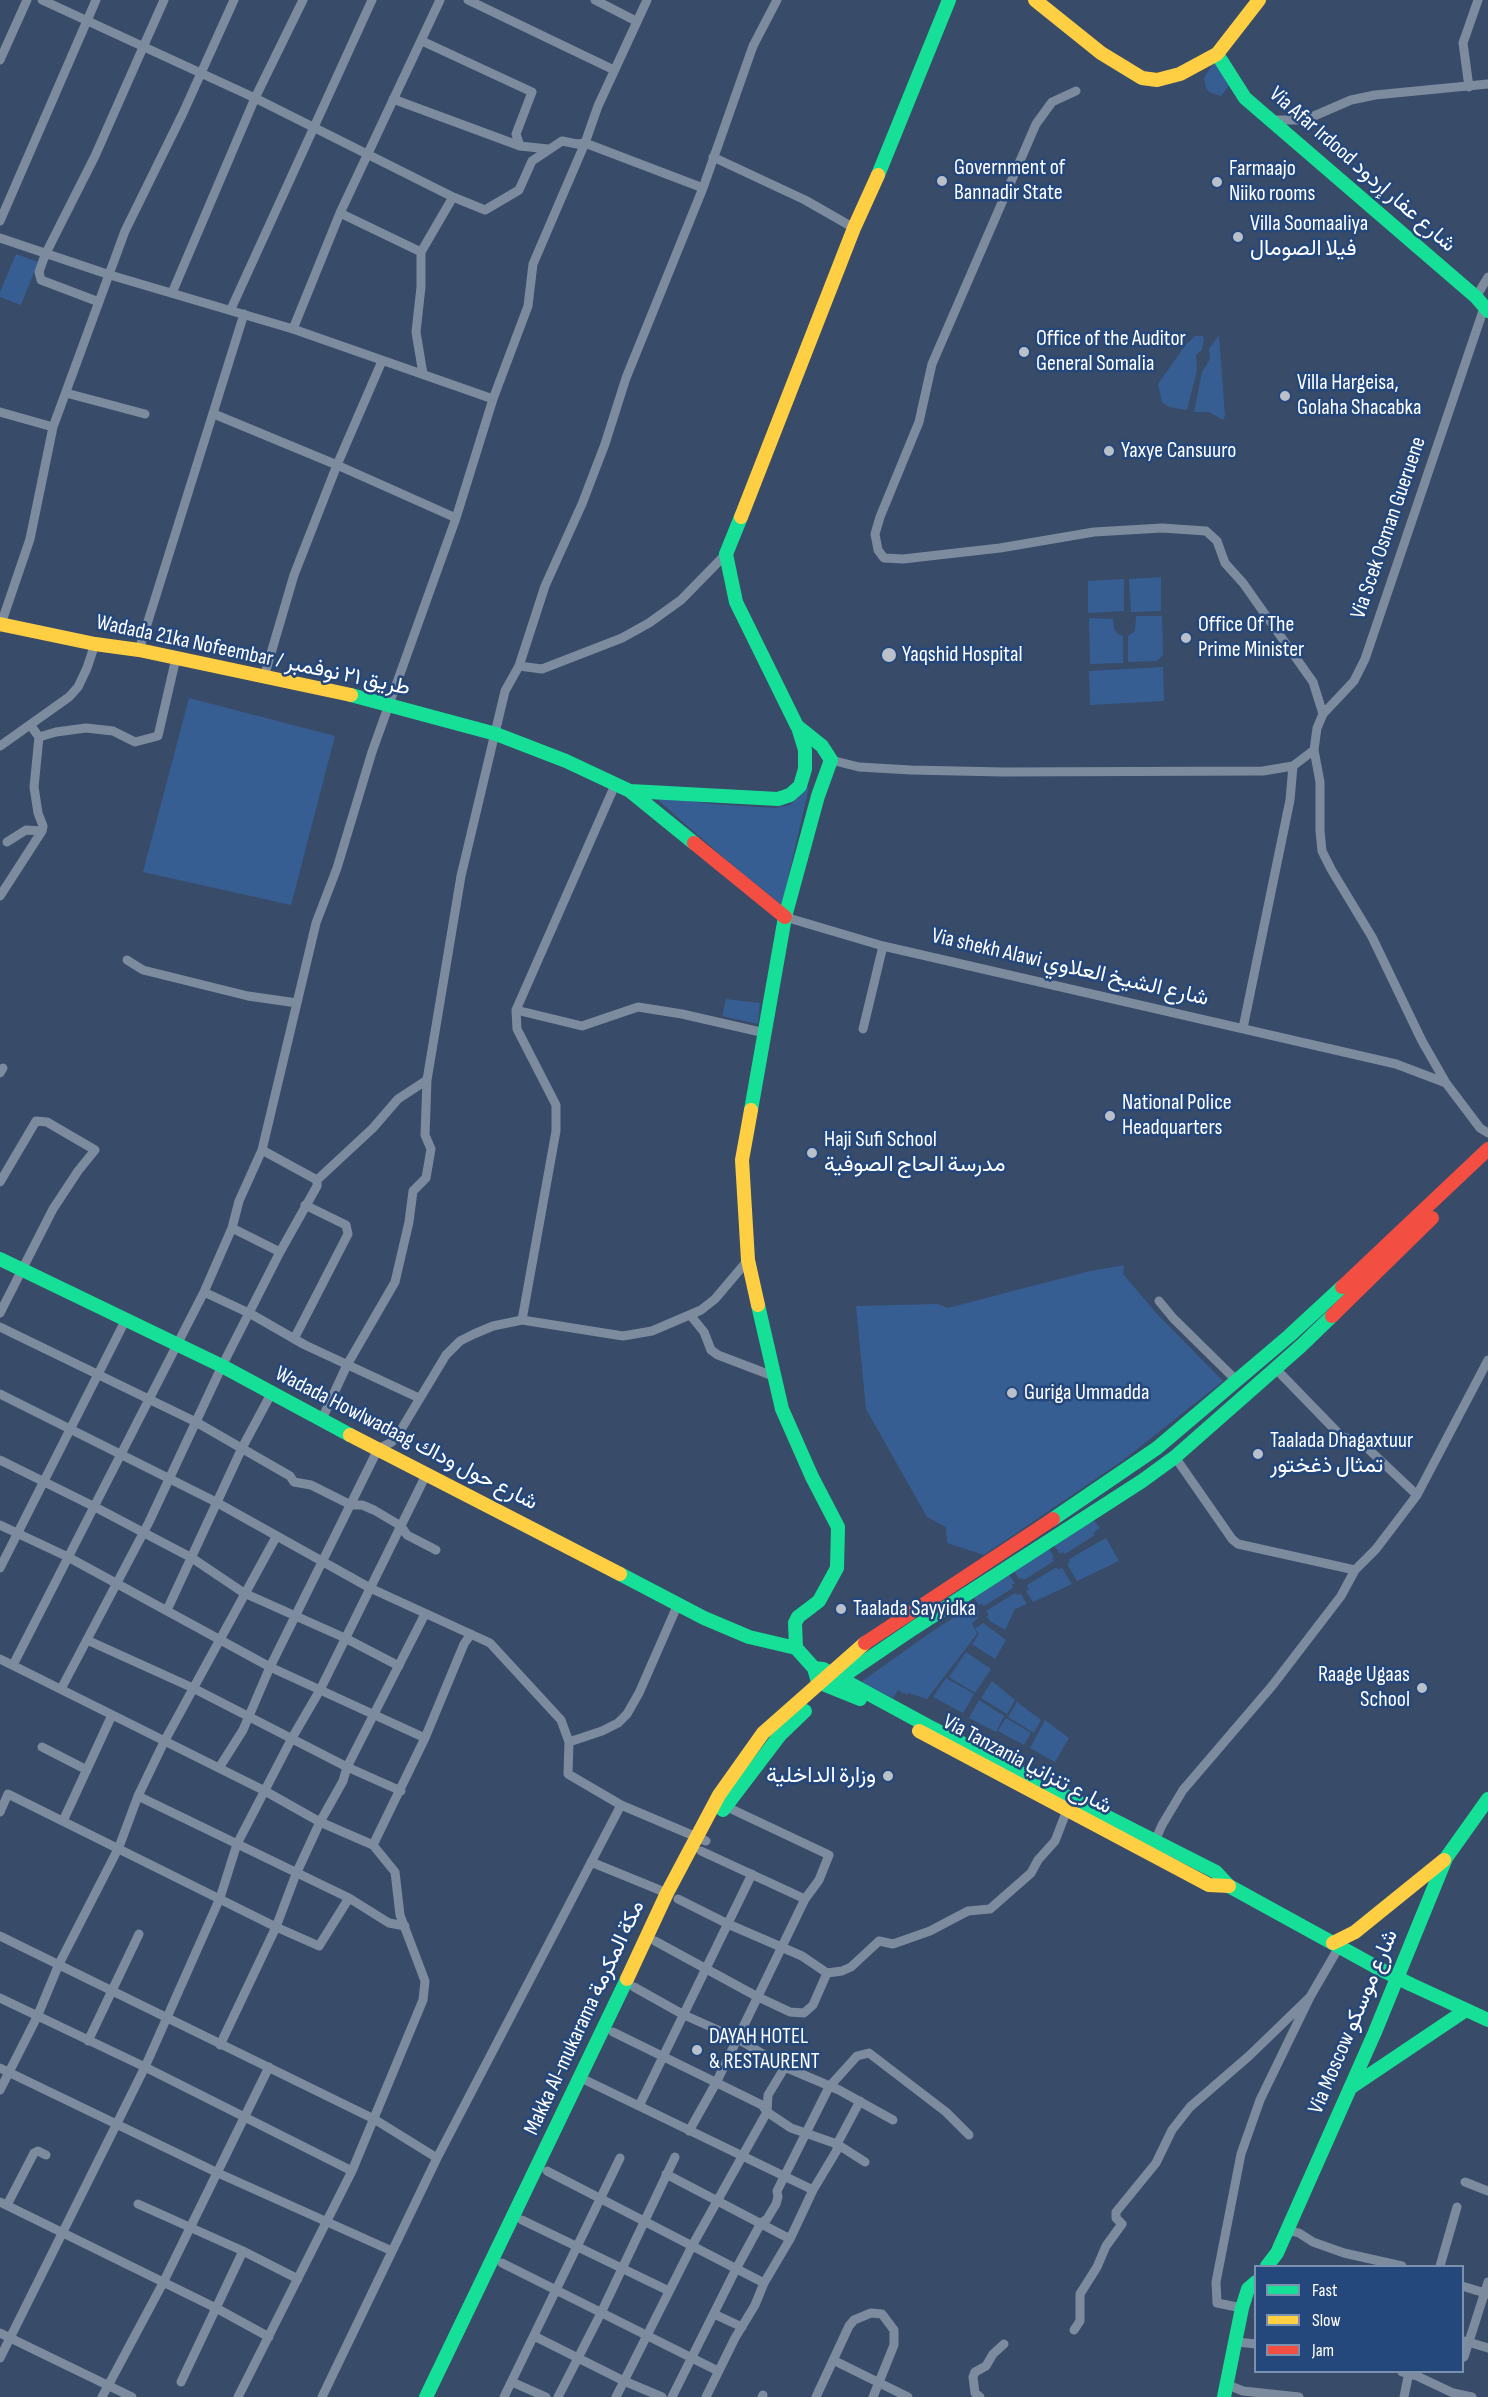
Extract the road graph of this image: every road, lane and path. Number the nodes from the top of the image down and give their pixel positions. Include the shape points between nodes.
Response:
1 (27, 0) edge
2 (42, 0) edge
3 (96, 0) edge
4 (165, 0) edge
5 (234, 0) edge
6 (303, 0) edge
7 (372, 0) edge
8 (440, 0) edge
9 (468, 0) edge
10 (595, 0) edge
11 (647, 0) edge
12 (777, 0) edge
13 (949, 0) edge
14 (1035, 0) edge
15 (1258, 0) edge
16 (1478, 0) edge
17 (636, 21) junction
18 (87, 22) junction
19 (422, 41) junction
20 (144, 46) junction
21 (1217, 54) junction
22 (0, 60) edge
23 (614, 70) junction
24 (201, 73) junction
25 (1488, 84) edge
26 (1469, 87) junction
27 (1076, 91) dead end
28 (255, 98) junction
29 (393, 99) junction
30 (1272, 120) junction
31 (312, 128) junction
32 (585, 143) junction
33 (520, 146) junction
34 (550, 149) junction
35 (368, 155) junction
36 (713, 158) junction
37 (703, 188) junction
38 (453, 197) junction
39 (340, 213) junction
40 (0, 220) edge
41 (854, 228) junction
42 (0, 238) edge
43 (421, 252) junction
44 (45, 255) junction
45 (110, 275) junction
46 (1488, 277) edge
47 (172, 292) junction
48 (99, 302) junction
49 (1483, 305) edge
50 (231, 309) junction
51 (244, 314) junction
52 (292, 329) junction
53 (382, 361) junction
54 (423, 374) junction
55 (66, 393) junction
56 (493, 399) junction
57 (0, 412) edge
58 (145, 414) dead end
59 (214, 414) junction
60 (53, 428) junction
61 (337, 465) junction
62 (456, 518) junction
63 (726, 554) junction
64 (0, 625) edge
65 (94, 645) junction
66 (139, 650) junction
67 (176, 658) junction
68 (519, 666) junction
69 (264, 677) junction
70 (390, 704) junction
71 (1323, 714) junction
72 (31, 726) junction
73 (797, 726) junction
74 (496, 734) junction
75 (39, 737) junction
76 (0, 746) edge
77 (1314, 750) junction
78 (831, 760) junction
79 (1293, 766) junction
80 (615, 785) junction
81 (630, 791) junction
82 (42, 831) junction
83 (7, 842) dead end
84 (0, 896) edge
85 (785, 917) junction
86 (883, 946) junction
87 (127, 960) dead end
88 (297, 1003) junction
89 (516, 1010) junction
90 (1244, 1028) junction
91 (863, 1029) dead end
92 (765, 1033) junction
93 (428, 1080) junction
94 (1446, 1083) junction
95 (1484, 1131) edge
96 (262, 1150) junction
97 (1486, 1157) edge
98 (317, 1180) junction
99 (0, 1182) edge
100 (305, 1205) junction
101 (232, 1227) junction
102 (280, 1252) junction
103 (0, 1259) edge
104 (748, 1260) junction
105 (21, 1271) junction
106 (204, 1292) junction
107 (1159, 1301) dead end
108 (0, 1313) edge
109 (248, 1313) junction
110 (691, 1316) junction
111 (126, 1319) junction
112 (522, 1320) junction
113 (0, 1327) edge
114 (294, 1339) junction
115 (176, 1344) junction
116 (1488, 1360) edge
117 (347, 1365) junction
118 (222, 1366) junction
119 (1276, 1369) junction
120 (98, 1374) junction
121 (772, 1376) junction
122 (1236, 1380) junction
123 (0, 1394) edge
124 (272, 1394) junction
125 (419, 1398) junction
126 (150, 1399) junction
127 (1210, 1405) junction
128 (1225, 1415) junction
129 (322, 1419) junction
130 (196, 1422) junction
131 (69, 1429) junction
132 (242, 1448) junction
133 (378, 1449) junction
134 (122, 1453) junction
135 (1175, 1457) junction
136 (0, 1460) edge
137 (427, 1473) junction
138 (169, 1478) junction
139 (43, 1482) junction
140 (1417, 1495) junction
141 (216, 1502) junction
142 (351, 1505) junction
143 (95, 1507) junction
144 (0, 1525) edge
145 (401, 1526) junction
146 (18, 1533) junction
147 (143, 1533) junction
148 (276, 1538) junction
149 (436, 1550) dead end
150 (68, 1557) junction
151 (192, 1558) junction
152 (322, 1563) junction
153 (0, 1568) edge
154 (1355, 1570) junction
155 (965, 1578) junction
156 (117, 1584) junction
157 (370, 1588) junction
158 (974, 1589) junction
159 (244, 1593) junction
160 (678, 1604) junction
161 (167, 1610) junction
162 (425, 1614) junction
163 (294, 1616) junction
164 (471, 1634) junction
165 (345, 1638) junction
166 (87, 1640) junction
167 (218, 1640) junction
168 (796, 1648) junction
169 (0, 1659) edge
170 (13, 1665) junction
171 (399, 1666) junction
172 (270, 1667) junction
173 (829, 1679) junction
174 (193, 1688) junction
175 (61, 1689) junction
176 (320, 1690) junction
177 (111, 1715) junction
178 (374, 1716) junction
179 (247, 1717) junction
180 (292, 1738) junction
181 (425, 1738) junction
182 (164, 1742) junction
183 (569, 1742) junction
184 (42, 1747) dead end
185 (347, 1767) junction
186 (219, 1768) junction
187 (87, 1770) junction
188 (4, 1791) edge
189 (265, 1791) junction
190 (401, 1791) junction
191 (138, 1796) junction
192 (1488, 1799) edge
193 (621, 1805) junction
194 (725, 1806) junction
195 (1067, 1810) junction
196 (0, 1812) edge
197 (1095, 1817) junction
198 (63, 1821) junction
199 (320, 1822) junction
200 (1155, 1841) junction
201 (701, 1843) junction
202 (237, 1844) junction
203 (373, 1845) junction
204 (119, 1847) junction
205 (1446, 1858) junction
206 (591, 1862) junction
207 (296, 1874) junction
208 (752, 1874) junction
209 (1229, 1886) junction
210 (672, 1896) junction
211 (220, 1898) junction
212 (348, 1898) junction
213 (805, 1899) junction
214 (728, 1924) junction
215 (405, 1926) junction
216 (276, 1927) junction
217 (139, 1934) dead end
218 (0, 1936) edge
219 (655, 1941) junction
220 (1336, 1945) junction
221 (780, 1948) junction
222 (59, 1964) junction
223 (706, 1969) junction
224 (827, 1973) junction
225 (634, 1987) junction
226 (110, 1991) junction
227 (756, 1996) junction
228 (1310, 1997) junction
229 (0, 1998) edge
230 (1466, 2010) junction
231 (684, 2015) junction
232 (37, 2017) junction
233 (166, 2018) junction
234 (1488, 2020) edge
235 (613, 2032) junction
236 (736, 2038) junction
237 (88, 2041) junction
238 (220, 2045) junction
239 (664, 2056) junction
240 (145, 2067) junction
241 (269, 2067) junction
242 (785, 2067) junction
243 (4, 2071) edge
244 (585, 2080) junction
245 (716, 2083) junction
246 (829, 2087) junction
247 (1348, 2089) junction
248 (0, 2090) edge
249 (860, 2101) junction
250 (639, 2106) junction
251 (767, 2112) junction
252 (245, 2117) junction
253 (374, 2119) junction
254 (893, 2120) dead end
255 (115, 2125) junction
256 (689, 2131) junction
257 (806, 2133) junction
258 (969, 2135) dead end
259 (837, 2144) junction
260 (46, 2155) dead end
261 (742, 2156) junction
262 (675, 2157) dead end
263 (437, 2158) junction
264 (620, 2158) dead end
265 (865, 2162) dead end
266 (352, 2171) junction
267 (547, 2171) junction
268 (218, 2173) junction
269 (666, 2175) junction
270 (785, 2175) junction
271 (1465, 2182) dead end
272 (813, 2190) junction
273 (1488, 2191) edge
274 (601, 2199) junction
275 (716, 2202) junction
276 (4, 2204) edge
277 (138, 2204) dead end
278 (1457, 2207) dead end
279 (522, 2220) junction
280 (328, 2222) junction
281 (644, 2223) junction
282 (761, 2223) junction
283 (189, 2226) junction
284 (1287, 2230) junction
285 (63, 2232) junction
286 (790, 2239) junction
287 (692, 2246) junction
288 (576, 2247) junction
289 (243, 2251) junction
290 (393, 2252) junction
291 (502, 2264) junction
292 (1269, 2265) edge
293 (1398, 2265) edge
294 (1440, 2265) edge
295 (623, 2268) junction
296 (736, 2269) junction
297 (298, 2279) junction
298 (1488, 2282) edge
299 (163, 2283) junction
300 (764, 2283) junction
301 (1254, 2284) edge
302 (1464, 2287) edge
303 (556, 2289) junction
304 (669, 2291) junction
305 (1486, 2294) edge
306 (216, 2308) junction
307 (1242, 2308) junction
308 (601, 2313) junction
309 (714, 2314) junction
310 (742, 2327) junction
311 (1074, 2330) dead end
312 (0, 2333) edge
313 (647, 2335) junction
314 (534, 2336) junction
315 (269, 2337) junction
316 (11, 2338) junction
317 (1237, 2342) junction
318 (1465, 2342) edge
319 (1004, 2344) dead end
320 (1254, 2344) edge
321 (1488, 2348) edge
322 (578, 2357) junction
323 (1464, 2357) edge
324 (0, 2358) edge
325 (692, 2358) junction
326 (833, 2360) junction
327 (718, 2371) junction
328 (1407, 2373) edge
329 (1409, 2373) edge
330 (624, 2381) junction
331 (181, 2382) dead end
332 (512, 2382) junction
333 (880, 2382) junction
334 (108, 2384) junction
335 (1226, 2391) edge
336 (1452, 2395) edge
337 (102, 2397) edge
338 (132, 2397) edge
339 (238, 2397) edge
340 (322, 2397) edge
341 (426, 2397) edge
342 (439, 2397) edge
343 (504, 2397) edge
344 (546, 2397) edge
345 (558, 2397) edge
346 (616, 2397) edge
347 (662, 2397) edge
348 (672, 2397) edge
349 (706, 2397) edge
350 (816, 2397) edge
351 (873, 2397) edge
352 (908, 2397) edge
353 (980, 2397) edge
354 (1299, 2397) edge
355 (1404, 2397) edge
356 (1472, 2397) edge

1 - 22 street
2 - 18 street
3 - 18 street
4 - 20 street
5 - 24 street
6 - 28 street
7 - 31 street
8 - 19 street
9 - 23 street
10 - 17 street
11 - 17 street
12 - 36 street via 753,46
13 - 41 main road
14 - 21 main road via 1101,53 1142,78 1157,80 1180,74
15 - 21 main road
16 - 26 street via 1463,43
17 - 23 street
18 - 20 street
18 - 40 street
19 - 29 street
19 - 33 street via 532,92 516,134
20 - 24 street
20 - 44 street
21 - 30 main road, Via Afar Irdood شارع عفار إردود via 1245,98
23 - 32 street
24 - 28 street
24 - 45 street via 125,231
25 - 26 street
26 - 30 street via 1375,95 1351,100 1314,116
27 - 71 street via 1052,102 1036,124 932,364 919,422 875,534 878,550 884,558 903,559 1094,532 1162,528 1206,531 1217,541 1225,563 1243,582 1313,682
28 - 31 street
28 - 47 street
29 - 33 street
29 - 35 street
30 - 49 main road, Via Afar Irdood شارع عفار إردود
31 - 35 street
31 - 50 street
32 - 34 street via 562,141
32 - 37 street
32 - 56 street via 533,264 528,306
33 - 34 street
34 - 38 street via 532,161 519,190 485,210
35 - 38 street
35 - 39 street
36 - 37 street
36 - 41 street via 805,200
37 - 68 street via 626,378 582,504 545,585
38 - 43 street
39 - 43 street
39 - 52 street
41 - 63 main road
42 - 44 street
43 - 54 street via 416,332
44 - 45 street
44 - 48 street via 39,272 41,280
45 - 47 street
45 - 48 street
46 - 49 street, Via Scek Osman Gueruene
47 - 50 street
48 - 55 street
49 - 71 street, Via Scek Osman Gueruene via 1365,659 1354,681
50 - 51 street
51 - 52 street
51 - 59 street
52 - 53 street
53 - 54 street
53 - 61 street
54 - 56 street
55 - 58 street
55 - 60 street
56 - 62 street
57 - 60 street
59 - 61 street
59 - 66 street
60 - 64 street via 30,539
61 - 62 street
61 - 69 street via 294,574
62 - 70 street
63 - 68 street via 681,600 622,638 542,669
63 - 73 main road via 736,602
64 - 65 main road, Wadada 21ka Nofeembar / طريق ٢١ نوفمبر
65 - 66 main road, Wadada 21ka Nofeembar / طريق ٢١ نوفمبر
65 - 72 street via 78,687
66 - 67 main road, Wadada 21ka Nofeembar / طريق ٢١ نوفمبر
67 - 69 main road, Wadada 21ka Nofeembar / طريق ٢١ نوفمبر
67 - 75 street via 158,736 135,742 113,731 86,728
68 - 74 street via 505,691
69 - 70 main road, Wadada 21ka Nofeembar / طريق ٢١ نوفمبر
70 - 74 main road, Wadada 21ka Nofeembar / طريق ٢١ نوفمبر
70 - 88 street via 316,923
71 - 77 street, Via Scek Osman Gueruene
72 - 75 street
72 - 76 street
73 - 78 main road via 822,746
73 - 81 main road via 805,750 805,769 800,786 790,795 769,799
74 - 80 main road, Wadada 21ka Nofeembar / طريق ٢١ نوفمبر
74 - 93 street via 461,876
75 - 82 street via 34,787
77 - 79 street
77 - 94 street via 1320,782 1322,851 1372,937
78 - 79 street via 859,767 1003,772 1263,771
78 - 85 main road
79 - 90 street via 1290,800
80 - 81 main road, Wadada 21ka Nofeembar / طريق ٢١ نوفمبر
80 - 89 street
81 - 85 main road
82 - 83 street via 26,830
82 - 84 street
85 - 86 street, Via shekh Alawi شارع الشيخ العلاوي
85 - 92 main road
86 - 90 street, Via shekh Alawi شارع الشيخ العلاوي
86 - 91 street
87 - 88 street via 154,973 248,996
88 - 96 street
89 - 92 street via 582,1026 638,1007
89 - 112 street via 520,1037 556,1105 556,1131
90 - 94 street, Via shekh Alawi شارع الشيخ العلاوي via 1396,1064
92 - 104 main road via 742,1160
93 - 98 street via 398,1099
93 - 117 street via 425,1135 431,1149 426,1178 413,1191 395,1282
94 - 95 street
95 - 97 street
96 - 98 street
96 - 101 street
97 - 119 main road
97 - 122 main road
98 - 100 street
99 - 105 street via 36,1121 47,1122 95,1150 53,1209
100 - 102 street
100 - 114 street via 346,1225 348,1234
101 - 102 street
101 - 106 street
102 - 109 street
103 - 105 main road, Wadada Howlwadaag شارع حول وداك
104 - 110 street via 715,1299
104 - 121 main road
105 - 108 street
105 - 111 main road, Wadada Howlwadaag شارع حول وداك
106 - 109 street
106 - 115 street
107 - 122 street
109 - 114 street
109 - 118 street
110 - 112 street via 652,1331 623,1336
110 - 121 street via 704,1332 711,1350
111 - 115 main road, Wadada Howlwadaag شارع حول وداك
111 - 120 street
112 - 125 street via 493,1326 460,1341 441,1361
113 - 120 street
114 - 117 street
115 - 118 main road, Wadada Howlwadaag شارع حول وداك
115 - 126 street
116 - 140 street
117 - 125 street
117 - 129 street
118 - 124 main road, Wadada Howlwadaag شارع حول وداك
118 - 130 street
119 - 128 main road
119 - 140 street via 1341,1436 1363,1444
120 - 126 street
120 - 131 street
121 - 168 main road via 782,1409 838,1527 837,1568 819,1602 798,1617
122 - 127 main road
123 - 131 street
124 - 129 main road, Wadada Howlwadaag شارع حول وداك
124 - 132 street
125 - 133 street via 392,1442
126 - 130 street
126 - 134 street
127 - 128 main road
127 - 155 main road via 1121,1473
128 - 135 main road
129 - 133 main road, Wadada Howlwadaag شارع حول وداك
130 - 132 street
130 - 138 street
131 - 134 street
131 - 139 street
132 - 141 street
132 - 142 street via 294,1482 311,1485
133 - 137 main road, Wadada Howlwadaag شارع حول وداك
133 - 142 street
134 - 138 street
134 - 143 street
135 - 154 street via 1238,1544
135 - 158 main road
136 - 139 street
137 - 145 street
137 - 160 main road, Wadada Howlwadaag شارع حول وداك
138 - 141 street
138 - 147 street
139 - 143 street
139 - 146 street
140 - 154 street via 1377,1549
141 - 148 street
141 - 151 street
142 - 145 street via 362,1505
142 - 152 street
143 - 147 street
143 - 150 street
144 - 146 street
145 - 149 street via 407,1535
145 - 157 street
146 - 150 street
146 - 153 street
147 - 151 street
147 - 156 street
148 - 152 street
148 - 159 street
150 - 156 street
150 - 170 street
151 - 159 street
151 - 161 street
152 - 157 street
152 - 163 street
154 - 200 street via 1341,1596 1272,1686 1184,1790
155 - 158 main road
155 - 173 main road via 890,1624
156 - 161 street
156 - 166 street
157 - 162 street
157 - 165 street
158 - 173 main road
159 - 163 street
159 - 167 street
160 - 168 main road, Wadada Howlwadaag شارع حول وداك via 749,1637
160 - 183 street via 627,1714 602,1731
161 - 167 street
162 - 164 street
162 - 171 street
163 - 165 street
163 - 172 street
164 - 181 street
164 - 183 street via 490,1643 547,1704 561,1720
165 - 171 street
165 - 176 street
166 - 174 street
166 - 175 street
167 - 172 street
167 - 174 street
168 - 173 main road via 814,1668 815,1677
169 - 170 street
170 - 175 street
171 - 178 street
172 - 176 street
172 - 179 street
173 - 194 main road, Makka Al-mukarama مكة المكرمة
173 - 195 main road, Via Tanzania شارع تنزانيا
173 - 197 main road, Via Tanzania شارع تنزانيا
173 - 201 main road, Makka Al-mukarama مكة المكرمة via 764,1733 751,1749 719,1794
174 - 179 street
174 - 182 street
175 - 177 street
176 - 178 street
176 - 180 street
177 - 182 street
177 - 187 street
178 - 181 street
178 - 185 street
179 - 180 street
179 - 186 street
180 - 185 street
180 - 189 street
181 - 190 street
182 - 186 street
182 - 191 street
183 - 193 street via 568,1774
184 - 187 street
185 - 190 street
185 - 199 street
186 - 189 street
187 - 198 street
188 - 196 street
188 - 198 street
189 - 199 street
189 - 202 street
190 - 203 street
191 - 202 street
191 - 204 street
192 - 205 main road, Via Moscow شارع موسكو
193 - 201 street
193 - 206 street
194 - 201 main road, Makka Al-mukarama مكة المكرمة
194 - 213 street via 829,1855 819,1880
195 - 197 main road, Via Tanzania شارع تنزانيا
195 - 224 street via 1055,1841 1031,1873 990,1909 968,1911 930,1931 893,1944 879,1941 851,1967
197 - 200 main road, Via Tanzania شارع تنزانيا
197 - 209 main road, Via Tanzania شارع تنزانيا via 1209,1886
198 - 204 street
199 - 203 street
199 - 207 street
200 - 209 main road, Via Tanzania شارع تنزانيا via 1216,1872
201 - 208 street
201 - 210 main road, Makka Al-mukarama مكة المكرمة
202 - 207 street
202 - 211 street
203 - 215 street via 395,1872
204 - 211 street
204 - 222 street
205 - 220 main road
205 - 247 main road, Via Moscow شارع موسكو
206 - 210 street
206 - 263 street
207 - 212 street
207 - 216 street
208 - 213 street
208 - 214 street
209 - 220 main road, Via Tanzania شارع تنزانيا
210 - 214 street
210 - 219 main road, Makka Al-mukarama مكة المكرمة
210 - 244 main road, Makka Al-mukarama مكة المكرمة
211 - 216 street
211 - 233 street
212 - 215 street via 389,1923
212 - 216 street via 319,1946
213 - 221 street
214 - 221 street
214 - 223 street
215 - 253 street via 425,1981 423,2000
216 - 238 street
217 - 226 street
218 - 222 street
219 - 223 street
219 - 225 main road, Makka Al-mukarama مكة المكرمة
220 - 228 street
220 - 230 main road, Via Tanzania شارع تنزانيا, bridge
221 - 224 street
221 - 227 street
222 - 226 street
222 - 232 street
223 - 227 street
223 - 231 street
224 - 227 street via 813,2005 804,2013 790,2012
225 - 231 street
225 - 235 main road, Makka Al-mukarama مكة المكرمة
226 - 233 street
226 - 237 street
227 - 236 street
228 - 307 street via 1260,2100 1241,2154 1216,2282 1217,2303
228 - 311 street via 1190,2107 1172,2130 1156,2163 1116,2212 1122,2224 1080,2294 1080,2321
229 - 232 street
230 - 234 main road, Via Tanzania شارع تنزانيا
230 - 247 main road
231 - 236 street
231 - 239 street
232 - 237 street
232 - 243 street
233 - 238 street
233 - 240 street
235 - 239 street
235 - 244 main road, Makka Al-mukarama مكة المكرمة
236 - 242 street
236 - 245 street
237 - 240 street
238 - 241 street
239 - 245 street
239 - 250 street
240 - 252 street
240 - 255 street
241 - 252 street
241 - 253 street
242 - 246 street
242 - 251 street via 768,2095
243 - 248 street
243 - 255 street
244 - 250 street
244 - 267 main road, Makka Al-mukarama مكة المكرمة
244 - 341 main road, Makka Al-mukarama مكة المكرمة
245 - 251 street via 762,2105
245 - 256 street
246 - 249 street
246 - 257 street
246 - 258 street via 857,2056 869,2053
247 - 284 main road, Via Moscow شارع موسكو
249 - 254 street
249 - 259 street
250 - 256 street
251 - 257 street
251 - 261 street
252 - 266 street
252 - 268 street
253 - 263 street
253 - 266 street
255 - 268 street
255 - 285 street
256 - 261 street
257 - 259 street
257 - 270 street
259 - 265 street
259 - 272 street
260 - 276 street via 34,2153
261 - 270 street
261 - 275 street
262 - 269 street
263 - 290 street
264 - 274 street
266 - 280 street
267 - 274 street
267 - 279 main road, Makka Al-mukarama مكة المكرمة
268 - 280 street
268 - 283 street
269 - 275 street
269 - 281 street
270 - 272 street
270 - 282 street via 776,2204
271 - 273 street
272 - 286 street
274 - 281 street
274 - 288 street
275 - 282 street
275 - 287 street
276 - 285 street
277 - 283 street
278 - 294 street
279 - 288 street
279 - 291 main road, Makka Al-mukarama مكة المكرمة
280 - 290 street
280 - 297 street
281 - 287 street
281 - 295 street
282 - 286 street
282 - 296 street
283 - 289 street
283 - 299 street
284 - 292 main road, Via Moscow شارع موسكو
284 - 293 street via 1344,2253
285 - 299 street
285 - 316 street
286 - 300 street
287 - 296 street
287 - 304 street
288 - 295 street
288 - 303 street
289 - 297 street
289 - 306 street
290 - 340 street
291 - 303 street
291 - 342 main road, Makka Al-mukarama مكة المكرمة
295 - 304 street
295 - 308 street
296 - 300 street
296 - 309 street
297 - 315 street
298 - 305 street
299 - 306 street
299 - 334 street
300 - 310 street
301 - 307 main road via 1248,2289
302 - 305 street
303 - 308 street
303 - 314 street
304 - 313 street
305 - 318 street
306 - 315 street
306 - 331 street
307 - 317 main road
308 - 313 street
308 - 322 street
309 - 310 street
309 - 325 street
310 - 327 street
312 - 316 street
313 - 325 street
313 - 330 street
314 - 322 street
314 - 332 street
315 - 339 street
316 - 324 street
316 - 334 street
317 - 320 street
317 - 335 main road
318 - 321 street
318 - 323 street
319 - 353 street via 986,2366 975,2372 975,2393
322 - 330 street
322 - 345 street
325 - 327 street
325 - 348 street
326 - 333 street
326 - 333 street via 854,2320 871,2313 882,2314 894,2330 894,2345
326 - 350 street
327 - 349 street
328 - 355 street
329 - 336 street
330 - 346 street
330 - 347 street
332 - 343 street
332 - 344 street
333 - 351 street
333 - 352 street
334 - 337 street
334 - 338 street
335 - 354 street
336 - 356 street

